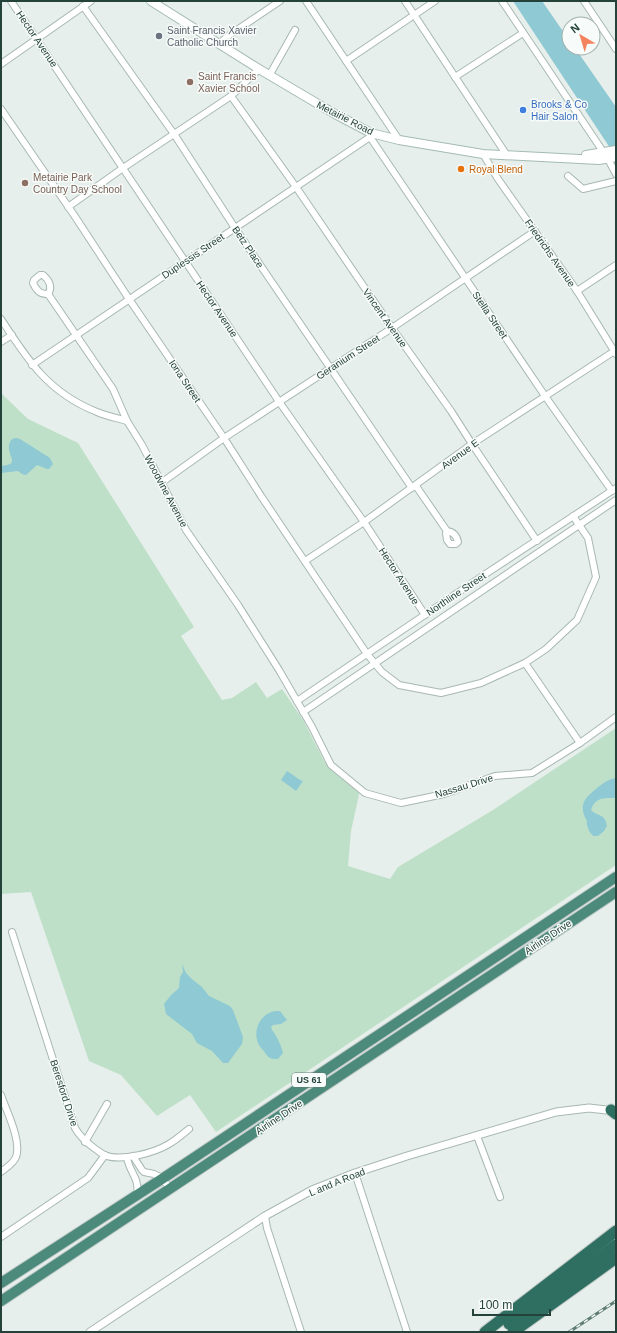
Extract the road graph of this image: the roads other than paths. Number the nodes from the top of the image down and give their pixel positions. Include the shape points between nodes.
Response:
1 (11, 1) edge
2 (91, 1) edge
3 (151, 1) edge
4 (280, 1) edge
5 (306, 1) edge
6 (405, 1) edge
7 (435, 1) edge
8 (502, 1) edge
9 (584, 1) edge
10 (83, 6) junction
11 (414, 15) junction
12 (295, 30) dead end
13 (523, 33) junction
14 (36, 39) junction
15 (219, 44) junction
16 (616, 48) edge
17 (346, 61) junction
18 (1, 64) edge
19 (259, 69) junction
20 (269, 76) junction
21 (455, 76) junction
22 (231, 96) junction
23 (1, 109) edge
24 (174, 134) junction
25 (371, 135) junction
26 (399, 140) junction
27 (482, 154) junction
28 (506, 154) junction
29 (611, 155) edge
30 (123, 168) junction
31 (616, 174) edge
32 (568, 176) dead end
33 (616, 181) edge
34 (296, 187) junction
35 (68, 207) junction
36 (235, 228) junction
37 (534, 231) junction
38 (186, 262) junction
39 (616, 265) edge
40 (466, 278) junction
41 (576, 291) junction
42 (48, 294) dead end
43 (129, 299) junction
44 (1, 319) edge
45 (392, 328) junction
46 (76, 335) junction
47 (12, 336) junction
48 (1, 342) edge
49 (615, 352) edge
50 (32, 365) junction
51 (331, 368) junction
52 (545, 396) junction
53 (280, 403) junction
54 (127, 421) junction
55 (224, 438) junction
56 (472, 444) junction
57 (161, 483) junction
58 (414, 487) junction
59 (614, 489) edge
60 (616, 500) edge
61 (573, 516) junction
62 (364, 522) junction
63 (579, 525) junction
64 (447, 531) dead end
65 (537, 541) junction
66 (305, 561) junction
67 (425, 615) junction
68 (366, 654) junction
69 (374, 663) junction
70 (525, 663) junction
71 (297, 701) junction
72 (303, 712) junction
73 (616, 717) edge
74 (580, 743) junction
75 (616, 877) edge
76 (616, 892) edge
77 (12, 932) dead end
78 (531, 933) junction
79 (538, 943) junction
80 (330, 1066) junction
81 (338, 1077) junction
82 (1, 1095) edge
83 (107, 1104) dead end
84 (614, 1112) edge
85 (237, 1128) junction
86 (189, 1129) dead end
87 (477, 1136) junction
88 (245, 1139) junction
89 (85, 1142) junction
90 (105, 1155) junction
91 (130, 1156) junction
92 (1, 1172) edge
93 (355, 1173) junction
94 (162, 1178) junction
95 (170, 1189) junction
96 (137, 1195) junction
97 (500, 1197) dead end
98 (265, 1216) junction
99 (616, 1231) edge
100 (1, 1238) edge
101 (616, 1245) edge
102 (616, 1258) edge
103 (2, 1281) edge
104 (11, 1294) junction
105 (1, 1301) edge
106 (90, 1332) edge
107 (302, 1332) edge
108 (407, 1332) edge
109 (485, 1332) edge
110 (498, 1332) edge
111 (513, 1332) edge

1 - 14 street, Hector Avenue
2 - 10 street
3 - 15 main road, Metairie Road
4 - 15 street
5 - 17 street
6 - 11 street
7 - 11 street
8 - 13 street
9 - 16 street
10 - 14 street
10 - 24 street, Betz Place
11 - 17 street
11 - 21 street
12 - 20 street
13 - 21 street
13 - 29 street
14 - 18 street
14 - 30 street, Hector Avenue
15 - 19 main road, Metairie Road
17 - 26 street
19 - 20 main road, Metairie Road
19 - 22 street
20 - 25 main road, Metairie Road
21 - 28 street
22 - 24 street
22 - 34 street, Vincent Avenue
23 - 35 street, Iona Street
24 - 30 street
24 - 36 street, Betz Place
25 - 26 main road, Metairie Road
25 - 34 street, Duplessis Street
25 - 40 street, Stella Street
26 - 27 main road, Metairie Road
27 - 28 main road, Metairie Road
27 - 37 street, Friedrichs Avenue
28 - 29 main road, Metairie Road via 599,160
29 - 31 street
30 - 35 street
30 - 38 street, Hector Avenue
32 - 33 street via 583,189
34 - 36 street, Duplessis Street
34 - 45 street, Vincent Avenue
35 - 43 street, Iona Street
36 - 38 street, Duplessis Street
36 - 51 street, Betz Place
37 - 40 street, Geranium Street
37 - 41 street, Friedrichs Avenue
38 - 43 street, Duplessis Street
38 - 53 street, Hector Avenue
39 - 41 street
40 - 45 street, Geranium Street
40 - 52 street, Stella Street
41 - 49 street, Friedrichs Avenue
42 - 46 street, Woodvine Avenue
43 - 46 street, Duplessis Street
43 - 55 street, Iona Street
44 - 47 street
45 - 51 street, Geranium Street
45 - 56 street, Vincent Avenue
46 - 50 street, Duplessis Street
46 - 54 street, Woodvine Avenue via 113,389
47 - 48 street
47 - 50 street
49 - 52 street, Avenue E
50 - 54 street via 68,397 97,412
51 - 53 street, Geranium Street
51 - 58 street, Betz Place
52 - 56 street, Avenue E
52 - 59 street, Stella Street
53 - 55 street, Geranium Street
53 - 62 street, Hector Avenue
54 - 57 street, Woodvine Avenue
55 - 57 street, Geranium Street
55 - 66 street, Iona Street
56 - 58 street, Avenue E
56 - 65 street, Vincent Avenue
57 - 71 street, Woodvine Avenue via 186,530 238,605
58 - 62 street, Avenue E
58 - 64 street, Betz Place
59 - 61 street, Northline Street
60 - 63 street, Northline Street
61 - 63 street, Iona Street
61 - 65 street, Northline Street
62 - 66 street, Avenue E
62 - 67 street, Hector Avenue
63 - 69 street, Northline Street
63 - 70 street, Iona Street via 588,538 596,577 577,620 546,649
65 - 67 street, Northline Street
66 - 68 street, Iona Street
67 - 68 street, Northline Street
68 - 69 street, Iona Street
68 - 71 street, Northline Street
69 - 70 street, Iona Street via 399,685 441,693 481,683
69 - 72 street, Northline Street
70 - 74 street
71 - 72 street, Nassau Drive
72 - 74 street, Nassau Drive via 331,765 365,793 401,802 444,794 495,776 532,773
73 - 74 street, Nassau Drive
75 - 78 highway, Airline Drive / US 61
76 - 79 highway, Airline Drive / US 61
77 - 89 street, Beresford Drive via 75,1128
78 - 79 highway
78 - 80 highway, Airline Drive / US 61
79 - 81 highway, Airline Drive / US 61
80 - 81 highway
80 - 85 highway, Airline Drive / US 61
81 - 88 highway, Airline Drive / US 61
82 - 92 street via 18,1149 16,1159
83 - 89 street
84 - 87 street, L and A Road via 589,1108 556,1112
85 - 88 highway
85 - 94 highway, Airline Drive / US 61
86 - 91 street, Beresford Drive via 170,1144 153,1152
87 - 93 street, L and A Road
87 - 97 street
88 - 95 highway, Airline Drive / US 61
89 - 90 street, Beresford Drive
90 - 91 street, Beresford Drive via 116,1158
90 - 100 street via 88,1178
91 - 94 street via 144,1172
91 - 96 street via 130,1168 137,1181
93 - 98 street, L and A Road via 312,1190
93 - 108 street
94 - 95 street
94 - 96 highway, Airline Drive / US 61
95 - 104 highway, Airline Drive / US 61
96 - 103 highway, Airline Drive / US 61
98 - 106 street, L and A Road
98 - 107 street
99 - 109 highway
101 - 110 highway
102 - 111 highway
103 - 104 street
104 - 105 highway, Airline Drive / US 61

